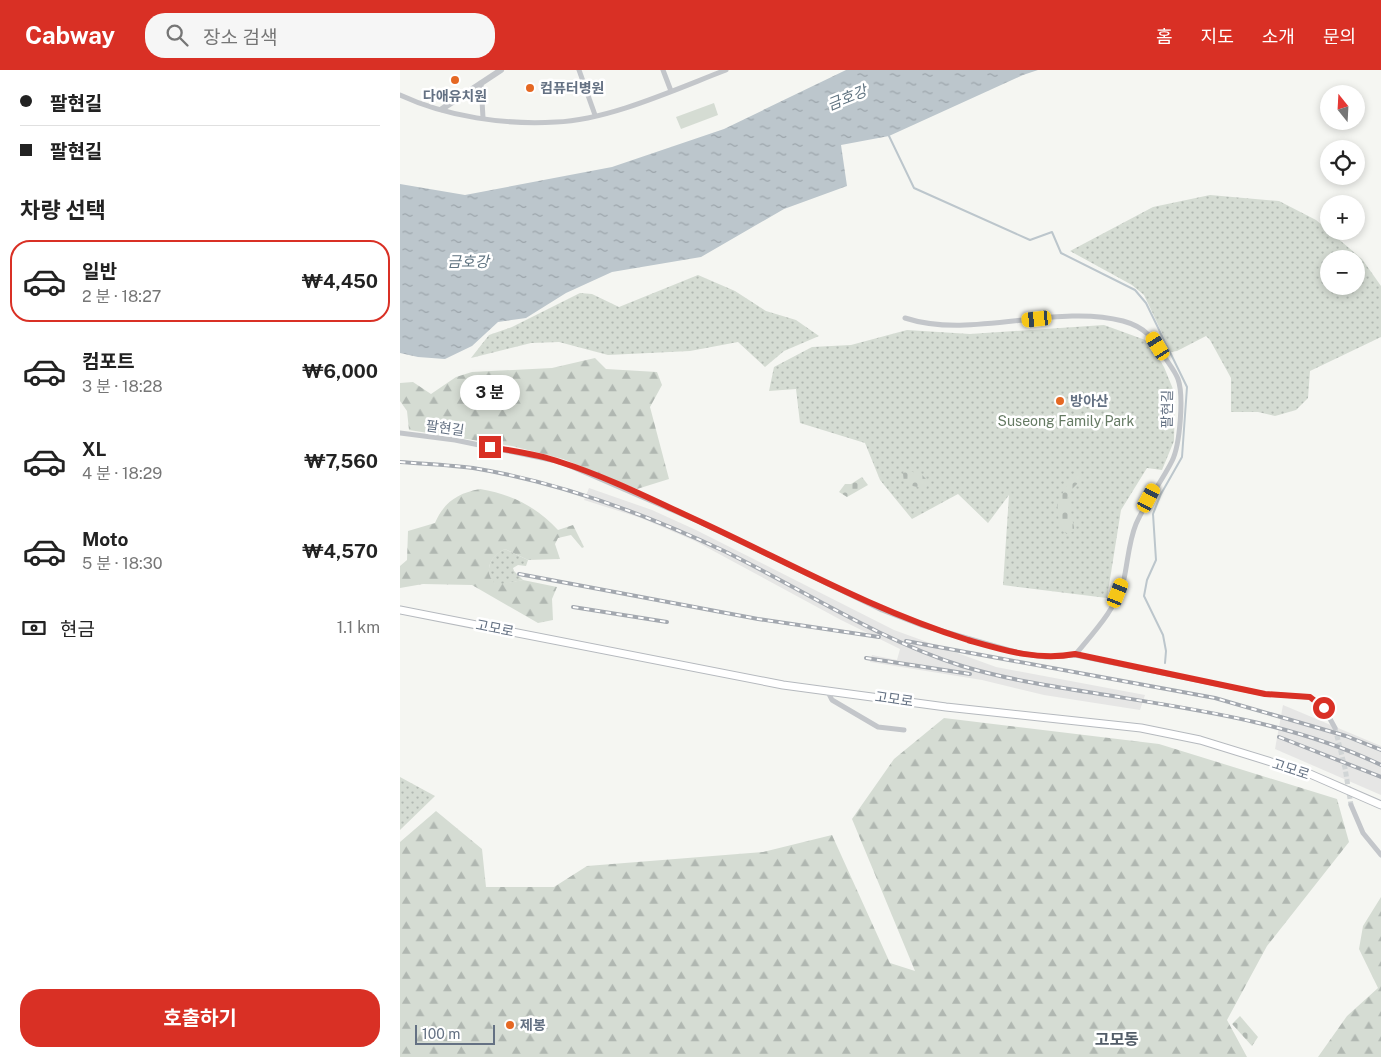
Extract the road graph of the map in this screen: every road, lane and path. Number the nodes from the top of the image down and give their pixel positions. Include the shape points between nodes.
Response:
1 (501, 70) edge
2 (579, 70) edge
3 (663, 70) edge
4 (726, 70) edge
5 (483, 82) junction
6 (671, 91) junction
7 (400, 95) edge
8 (442, 110) junction
9 (595, 115) junction
10 (483, 118) junction
11 (905, 318) dead end
12 (400, 433) edge
13 (400, 610) edge
14 (1075, 654) junction
15 (827, 690) junction
16 (1335, 728) tunnel mouth
17 (904, 730) dead end
18 (1351, 805) tunnel mouth
19 (1381, 805) edge
20 (1381, 855) edge

1 - 5 street
2 - 9 street
3 - 6 street
4 - 6 street
5 - 8 street
5 - 10 street
6 - 9 street
7 - 8 street
8 - 10 street
9 - 10 street via 557,122
11 - 14 street, 팔현길 via 926,323 1081,318 1123,321 1139,326 1151,335 1178,379 1178,436 1172,461 1136,524 1124,580 1114,602 1105,619
12 - 14 street, 팔현길 via 455,440 561,462 700,522 882,610 921,625 1019,653 1046,657
13 - 15 main road, 고모로 via 783,685
14 - 16 street, 팔현길 via 1265,694 1310,697 1324,708
15 - 17 street via 832,700 878,727
15 - 19 main road, 고모로 via 1140,728 1200,740 1310,774
18 - 20 street via 1362,833

